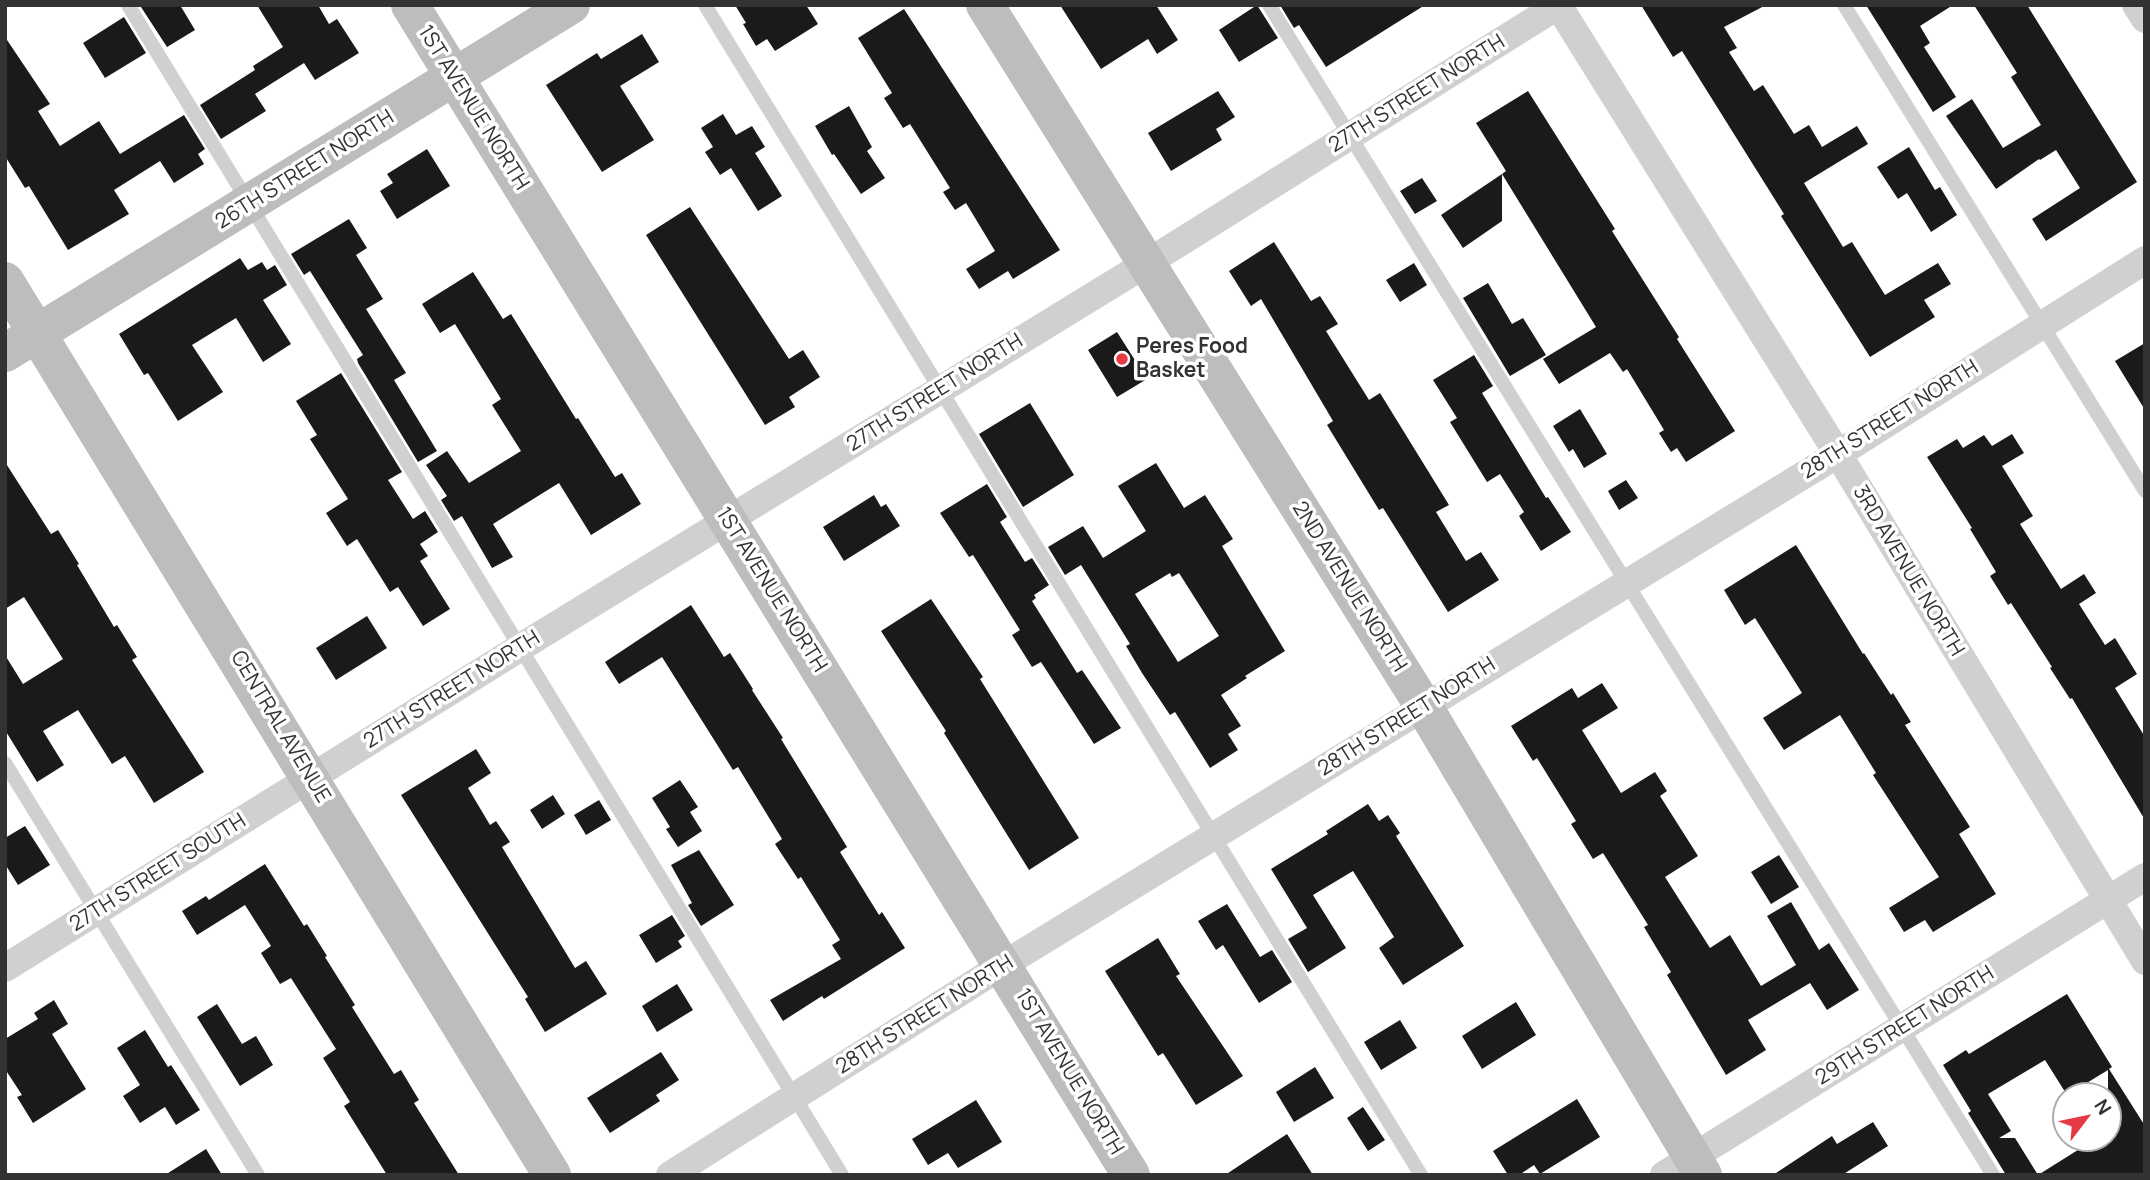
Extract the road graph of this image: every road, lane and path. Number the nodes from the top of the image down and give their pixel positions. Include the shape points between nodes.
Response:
1 (128, 5) edge
2 (410, 5) edge
3 (570, 5) edge
4 (705, 5) edge
5 (985, 5) edge
6 (1269, 5) edge
7 (1558, 5) edge
8 (1844, 5) edge
9 (2136, 5) edge
10 (2145, 19) edge
11 (454, 77) junction
12 (1350, 136) junction
13 (250, 203) junction
14 (2145, 260) edge
15 (1147, 263) junction
16 (5, 281) edge
17 (2042, 325) junction
18 (38, 333) junction
19 (5, 353) edge
20 (941, 389) junction
21 (1838, 454) junction
22 (2145, 491) edge
23 (727, 520) junction
24 (1627, 582) junction
25 (521, 647) junction
26 (1424, 707) junction
27 (5, 764) edge
28 (310, 778) junction
29 (1212, 837) junction
30 (2145, 877) edge
31 (2108, 900) junction
32 (97, 911) junction
33 (2145, 961) edge
34 (1003, 965) junction
35 (5, 968) edge
36 (1903, 1027) junction
37 (794, 1096) junction
38 (1686, 1169) edge
39 (258, 1175) edge
40 (552, 1175) edge
41 (670, 1175) edge
42 (842, 1175) edge
43 (1132, 1175) edge
44 (1421, 1175) edge
45 (1993, 1175) edge

1 - 13 lane
2 - 11 main road, 1ST AVENUE NORTH
3 - 11 main road, 26TH STREET NORTH
4 - 20 lane
5 - 15 main road, 2ND AVENUE NORTH
6 - 12 lane
7 - 12 street, 27TH STREET NORTH
7 - 21 street, 3RD AVENUE NORTH
8 - 17 lane
9 - 10 street
11 - 13 main road, 26TH STREET NORTH
11 - 23 main road, 1ST AVENUE NORTH
12 - 15 street, 27TH STREET NORTH
12 - 24 lane
13 - 18 main road, 26TH STREET NORTH
13 - 25 lane
14 - 17 street, 28TH STREET NORTH
15 - 20 street, 27TH STREET NORTH
15 - 26 main road, 2ND AVENUE NORTH
16 - 18 main road, CENTRAL AVENUE
17 - 21 street, 28TH STREET NORTH
17 - 22 lane
18 - 19 main road, 26TH STREET NORTH
18 - 28 main road, CENTRAL AVENUE
20 - 23 street, 27TH STREET NORTH
20 - 29 lane
21 - 24 street, 28TH STREET NORTH
21 - 31 street, 3RD AVENUE NORTH
23 - 25 street, 27TH STREET NORTH
23 - 34 main road, 1ST AVENUE NORTH
24 - 26 street, 28TH STREET NORTH
24 - 36 lane
25 - 28 street, 27TH STREET NORTH
25 - 37 lane
26 - 29 street, 28TH STREET NORTH
26 - 38 main road, 2ND AVENUE NORTH
27 - 32 lane
28 - 32 street, 27TH STREET SOUTH
28 - 40 main road, CENTRAL AVENUE
29 - 34 street, 28TH STREET NORTH
29 - 44 lane
30 - 31 street, 29TH STREET NORTH
31 - 33 street, 3RD AVENUE NORTH
31 - 36 street, 29TH STREET NORTH
32 - 35 street, 27TH STREET SOUTH
32 - 39 lane
34 - 37 street, 28TH STREET NORTH
34 - 43 main road, 1ST AVENUE NORTH
36 - 38 street, 29TH STREET NORTH
36 - 45 lane
37 - 41 street, 28TH STREET NORTH
37 - 42 lane

